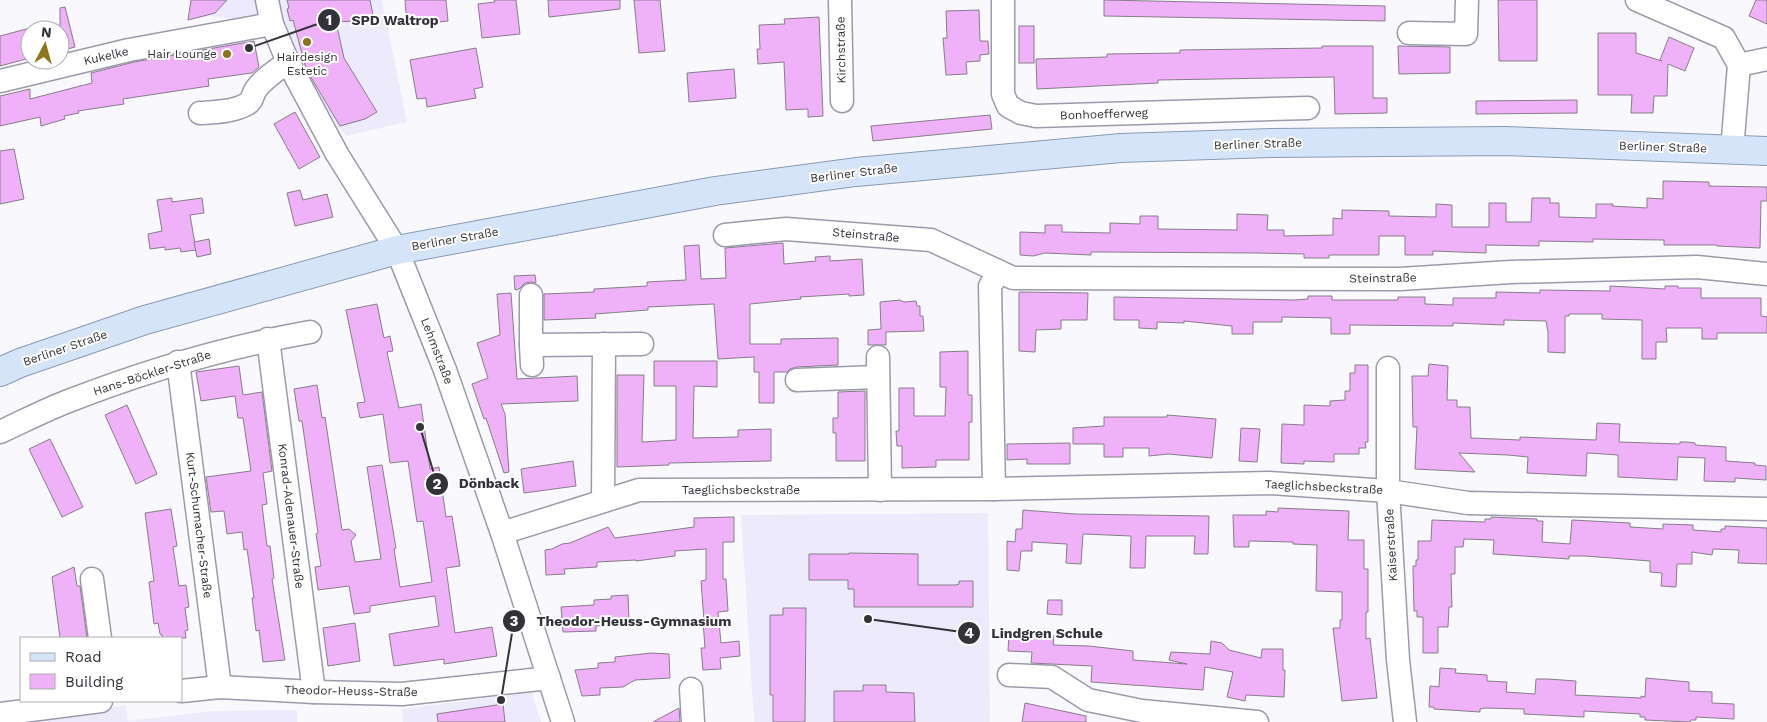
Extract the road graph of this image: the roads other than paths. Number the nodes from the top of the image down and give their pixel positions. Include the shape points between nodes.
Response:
1 (267, 0) edge
2 (840, 0) edge
3 (1003, 0) edge
4 (1467, 0) edge
5 (1636, 0) edge
6 (272, 24) junction
7 (1409, 33) dead end
8 (1767, 59) edge
9 (288, 62) junction
10 (1739, 65) junction
11 (0, 81) edge
12 (842, 101) dead end
13 (1308, 108) dead end
14 (200, 113) dead end
15 (1732, 150) junction
16 (1767, 151) edge
17 (725, 235) dead end
18 (397, 250) junction
19 (999, 272) junction
20 (1767, 274) edge
21 (531, 295) dead end
22 (310, 332) dead end
23 (268, 339) junction
24 (604, 344) junction
25 (642, 344) dead end
26 (178, 362) junction
27 (1388, 368) dead end
28 (0, 372) edge
29 (797, 380) dead end
30 (0, 432) edge
31 (994, 489) junction
32 (880, 490) junction
33 (1388, 491) junction
34 (603, 501) junction
35 (1767, 509) edge
36 (502, 533) junction
37 (92, 579) dead end
38 (100, 637) edge
39 (1009, 675) dead end
40 (550, 678) junction
41 (220, 687) junction
42 (691, 689) dead end
43 (182, 691) edge
44 (314, 692) junction
45 (93, 702) edge
46 (0, 714) edge
47 (564, 722) edge
48 (693, 722) edge
49 (1257, 722) edge
50 (1405, 722) edge

1 - 6 street, Lehmstraße
2 - 12 street, Kirchstraße
3 - 13 street, Bonhoefferweg via 1003,94 1008,106 1021,113 1036,116
4 - 7 street via 1466,34
5 - 10 street via 1724,38
6 - 9 street, Lehmstraße
6 - 11 street, Kukelke via 129,50
8 - 10 street
9 - 14 street via 255,90 247,104 226,111
9 - 18 street, Lehmstraße via 337,154
10 - 15 street
15 - 16 main road, Berliner Straße
15 - 18 main road, Berliner Straße via 1466,141 1121,148 856,172 715,191
17 - 19 street, Steinstraße via 786,229 931,240
18 - 28 main road, Berliner Straße via 145,320
18 - 36 street, Lehmstraße via 445,370
19 - 20 street, Steinstraße via 1013,278 1400,279 1696,266
19 - 31 street via 990,286
21 - 24 street via 531,355
22 - 23 street, Hans-Böckler-Straße
23 - 26 street, Hans-Böckler-Straße
23 - 44 street, Konrad-Adenauer-Straße
24 - 25 street
24 - 34 street
26 - 30 street, Hans-Böckler-Straße via 64,402
26 - 41 street, Kurt-Schumacher-Straße
27 - 33 street, Kaiserstraße
29 - 32 street via 878,367
31 - 32 street, Taeglichsbeckstraße
31 - 33 street, Taeglichsbeckstraße via 1270,483
32 - 34 street, Taeglichsbeckstraße via 639,490
33 - 35 street, Taeglichsbeckstraße via 1468,503
33 - 50 street, Kaiserstraße via 1397,650
34 - 36 street, Taeglichsbeckstraße
36 - 40 street, Lehmstraße
37 - 38 street
39 - 49 street via 1052,677 1088,700 1142,711
40 - 44 street, Theodor-Heuss-Straße via 402,694
40 - 47 street, Lehmstraße
41 - 43 street, Theodor-Heuss-Straße
41 - 44 street, Theodor-Heuss-Straße
42 - 48 street
45 - 46 street

